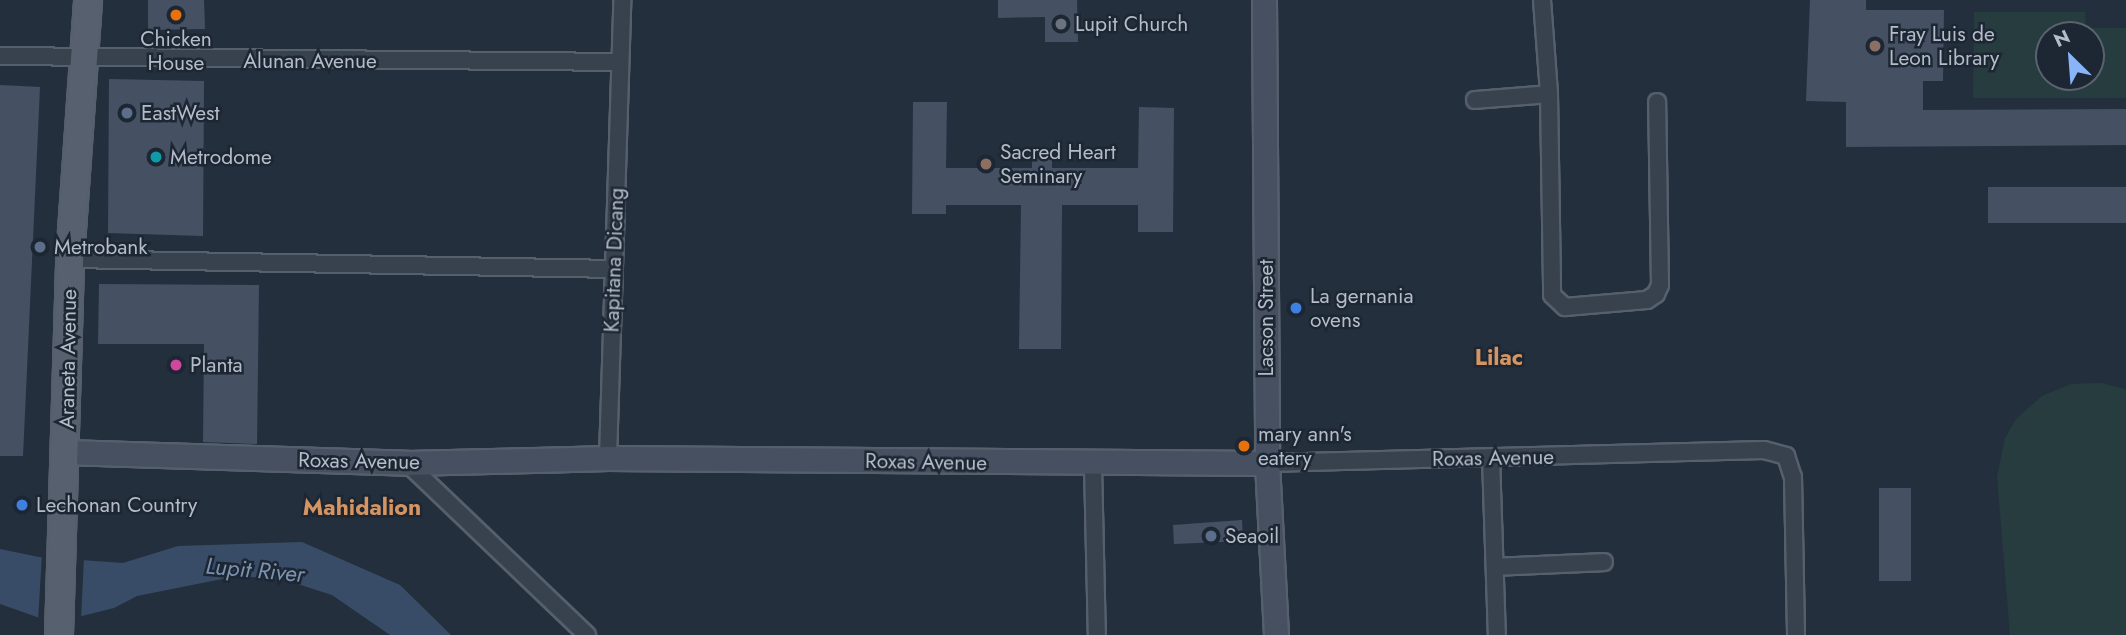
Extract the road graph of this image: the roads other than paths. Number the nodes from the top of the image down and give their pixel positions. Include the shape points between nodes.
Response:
1 (88, 0) edge
2 (622, 0) edge
3 (1264, 0) edge
4 (1542, 0) edge
5 (0, 56) edge
6 (86, 60) junction
7 (620, 62) junction
8 (1549, 94) junction
9 (1475, 100) dead end
10 (1657, 102) dead end
11 (70, 259) junction
12 (614, 270) junction
13 (65, 452) junction
14 (608, 458) junction
15 (1491, 458) junction
16 (407, 463) junction
17 (1267, 463) junction
18 (1094, 464) junction
19 (1604, 562) dead end
20 (1495, 568) junction
21 (59, 635) edge
22 (587, 635) edge
23 (1097, 635) edge
24 (1276, 635) edge
25 (1497, 635) edge
26 (1796, 635) edge

1 - 6 main road, Araneta Avenue
2 - 7 street, Kapitana Dicang
3 - 17 street, Lacson Street
4 - 8 street
5 - 6 street, Alunan Avenue
6 - 7 street, Alunan Avenue
6 - 11 main road, Araneta Avenue
7 - 12 street, Kapitana Dicang
8 - 9 street
8 - 10 street via 1552,295 1565,307 1647,300 1656,295 1660,285
11 - 12 street
11 - 13 main road, Araneta Avenue
12 - 14 street, Kapitana Dicang
13 - 16 street, Roxas Avenue
13 - 21 main road, Araneta Avenue
14 - 16 street, Roxas Avenue
14 - 18 street, Roxas Avenue
15 - 17 street, Roxas Avenue
15 - 20 street
15 - 26 street, Roxas Avenue via 1763,450 1786,456 1793,477
16 - 22 street
17 - 18 street, Roxas Avenue
17 - 24 street, Lacson Street
18 - 23 street
19 - 20 street
20 - 25 street

